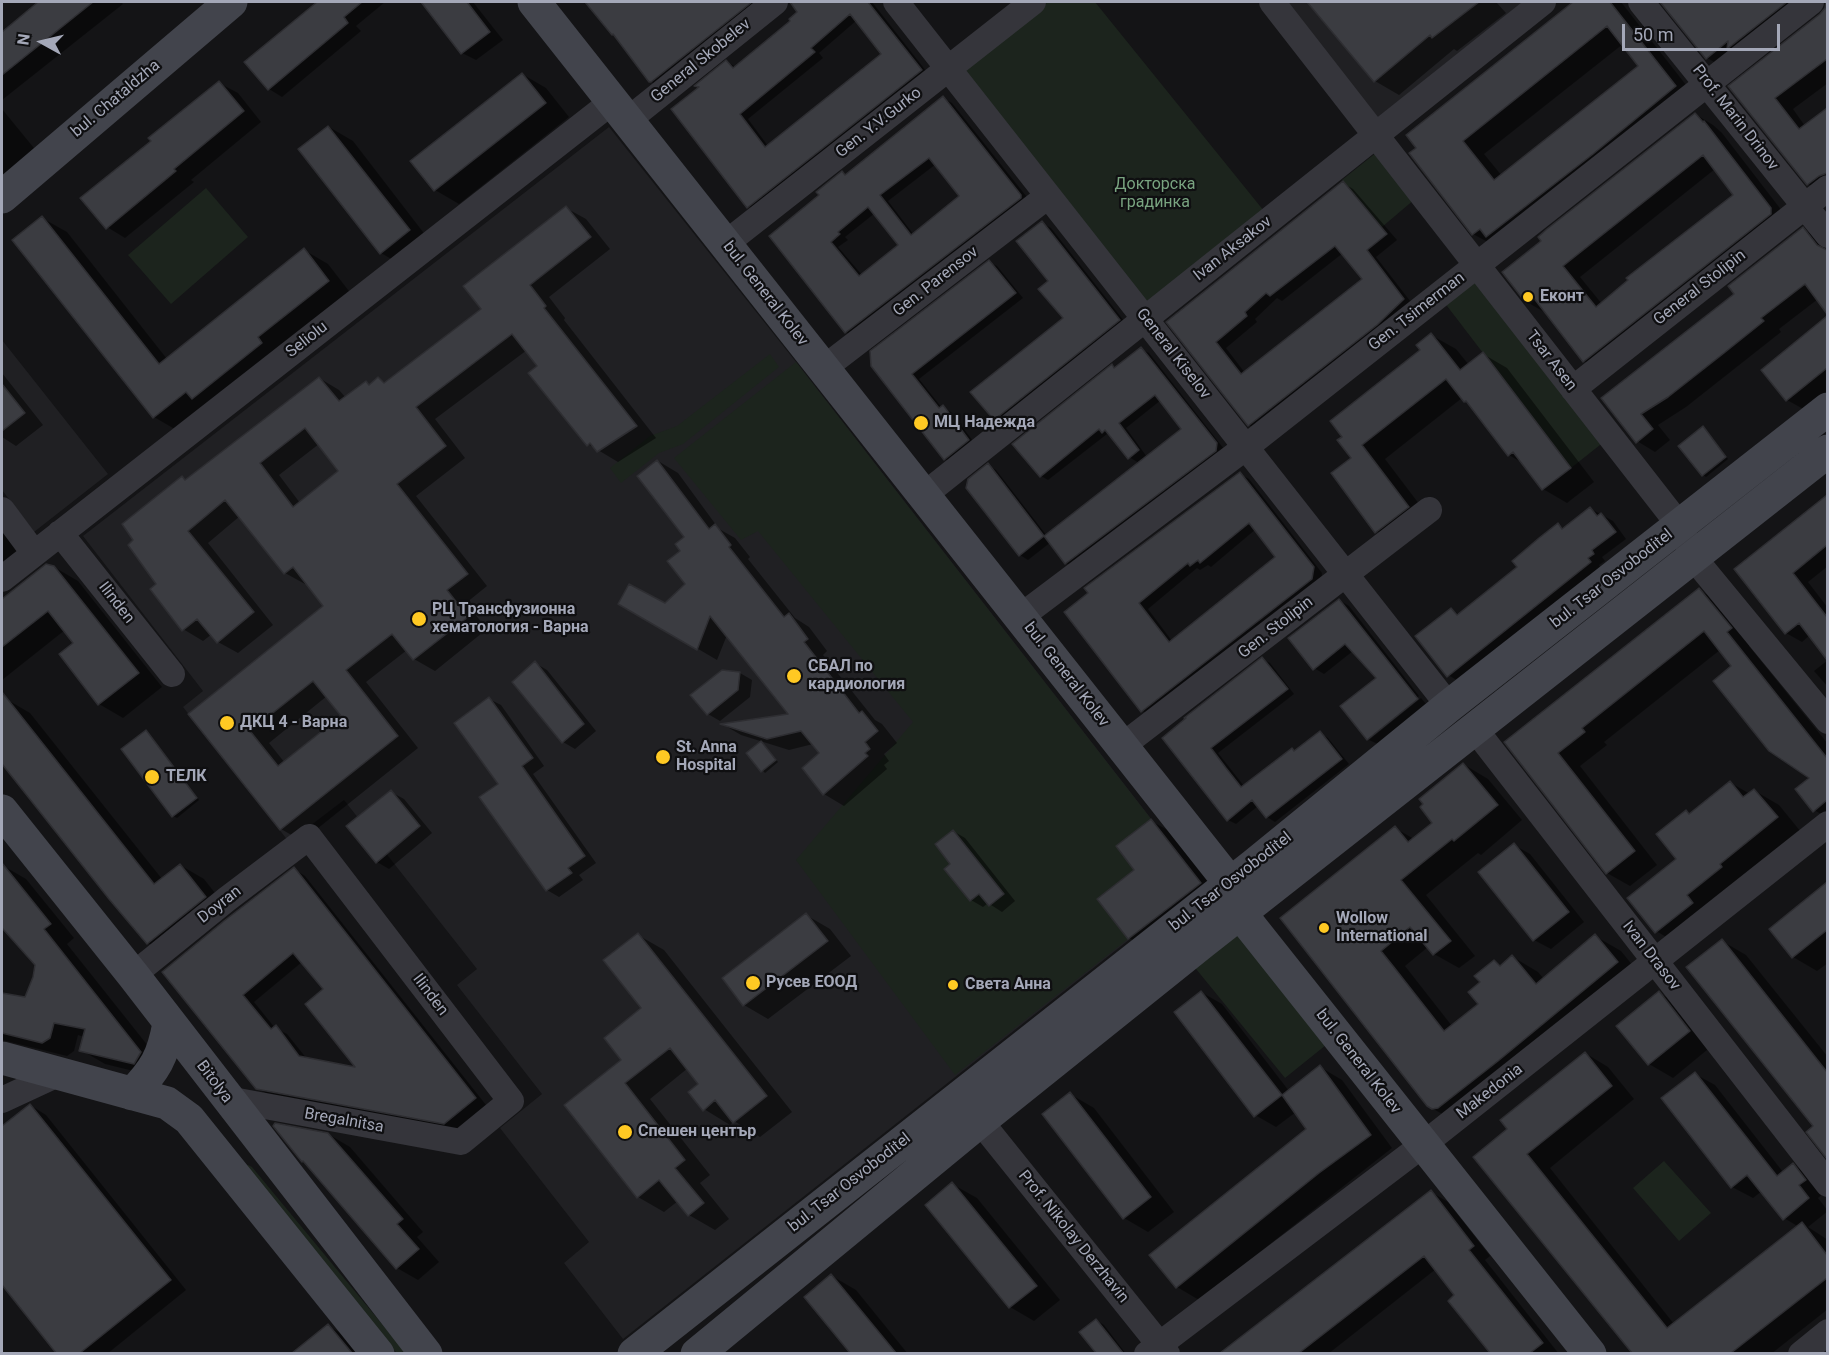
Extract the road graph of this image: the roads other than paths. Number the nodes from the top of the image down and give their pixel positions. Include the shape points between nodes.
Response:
1 (231, 2) edge
2 (534, 2) edge
3 (775, 2) edge
4 (896, 2) edge
5 (1033, 2) edge
6 (1272, 2) edge
7 (1543, 2) edge
8 (1641, 2) edge
9 (1810, 2) edge
10 (949, 69) junction
11 (1707, 82) junction
12 (620, 111) junction
13 (1376, 136) junction
14 (1827, 188) edge
15 (1048, 196) junction
16 (2, 197) edge
17 (1804, 206) junction
18 (1827, 235) edge
19 (725, 244) junction
20 (1476, 265) junction
21 (1145, 319) junction
22 (824, 368) junction
23 (1573, 389) junction
24 (1827, 409) edge
25 (1246, 447) junction
26 (1827, 451) edge
27 (924, 495) junction
28 (2, 510) edge
29 (1429, 510) dead end
30 (1680, 526) junction
31 (60, 533) junction
32 (34, 553) junction
33 (1693, 557) junction
34 (1346, 574) junction
35 (2, 579) edge
36 (1020, 617) junction
37 (172, 674) dead end
38 (1449, 706) junction
39 (1827, 721) edge
40 (1474, 728) junction
41 (1122, 746) junction
42 (2, 811) edge
43 (1827, 824) edge
44 (309, 837) joint
45 (1230, 883) junction
46 (1240, 913) junction
47 (1656, 961) junction
48 (133, 975) junction
49 (169, 1023) junction
50 (2, 1058) edge
51 (58, 1074) junction
52 (132, 1094) junction
53 (227, 1099) junction
54 (2, 1100) edge
55 (980, 1121) junction
56 (461, 1142) joint
57 (1424, 1144) junction
58 (1827, 1184) edge
59 (1827, 1332) edge
60 (668, 1343) edge
61 (1158, 1350) edge
62 (378, 1353) edge
63 (426, 1353) edge
64 (634, 1353) edge
65 (697, 1353) edge
66 (1590, 1353) edge
67 (1801, 1353) edge

1 - 16 street, bul. Chataldzha
2 - 12 street, bul. General Kolev
3 - 12 street, General Skobelev
4 - 10 street, General Kiselov
5 - 10 street, Gen. Y.V.Gurko
6 - 13 street, Tsar Asen
7 - 13 street, Ivan Aksakov
8 - 11 street, Prof. Marin Drinov
9 - 11 street, Gen. Tsimerman
10 - 15 street, General Kiselov
10 - 19 street, Gen. Y.V.Gurko
11 - 17 street, Prof. Marin Drinov
11 - 20 street, Gen. Tsimerman
12 - 19 street, bul. General Kolev
12 - 31 street, Seliolu
13 - 20 street, Tsar Asen
13 - 21 street, Ivan Aksakov
14 - 17 street, General Stolipin
15 - 21 street, General Kiselov
15 - 22 street, Gen. Parensov
17 - 18 street, Prof. Marin Drinov
17 - 23 street, General Stolipin
19 - 22 street, bul. General Kolev
20 - 23 street, Tsar Asen
20 - 25 street, Gen. Tsimerman
21 - 25 street, General Kiselov
21 - 27 street, Ivan Aksakov
22 - 27 street, bul. General Kolev
23 - 30 street, Tsar Asen
24 - 30 street, bul. Tsar Osvoboditel
25 - 34 street, General Kiselov
25 - 36 street, Gen. Tsimerman
26 - 33 street, bul. Tsar Osvoboditel
27 - 36 street, bul. General Kolev
28 - 32 street
29 - 34 street, Gen. Stolipin
30 - 33 street, Tsar Asen
30 - 38 street, bul. Tsar Osvoboditel
31 - 32 street, Seliolu
31 - 37 street, Ilinden
32 - 35 street, Seliolu
33 - 39 street, Tsar Asen
33 - 40 street, bul. Tsar Osvoboditel
34 - 38 street, General Kiselov
34 - 41 street, Gen. Stolipin
36 - 41 street, bul. General Kolev
38 - 45 street, bul. Tsar Osvoboditel
40 - 46 street, bul. Tsar Osvoboditel
40 - 47 street, Ivan Drasov
41 - 45 street, bul. General Kolev
42 - 48 street, Bitolya
43 - 47 street, Makedonia
44 - 48 street, Doyran
44 - 56 street, Ilinden via 511,1101
45 - 46 street, bul. General Kolev
45 - 60 street, bul. Tsar Osvoboditel
46 - 55 street, bul. Tsar Osvoboditel
46 - 57 street, bul. General Kolev
47 - 57 street, Makedonia
47 - 58 street, Ivan Drasov
48 - 49 street, Bitolya
49 - 52 street via 164,1050 152,1074
49 - 53 street, Bitolya
50 - 51 street
51 - 52 street
51 - 54 street
52 - 62 street via 167,1103 189,1119
53 - 56 street, Bregalnitsa
53 - 63 street, Bitolya
55 - 61 street, Prof. Nikolay Derzhavin
55 - 65 street, bul. Tsar Osvoboditel
57 - 61 street, Makedonia
57 - 66 street, bul. General Kolev
59 - 67 street
60 - 64 street, bul. Tsar Osvoboditel

